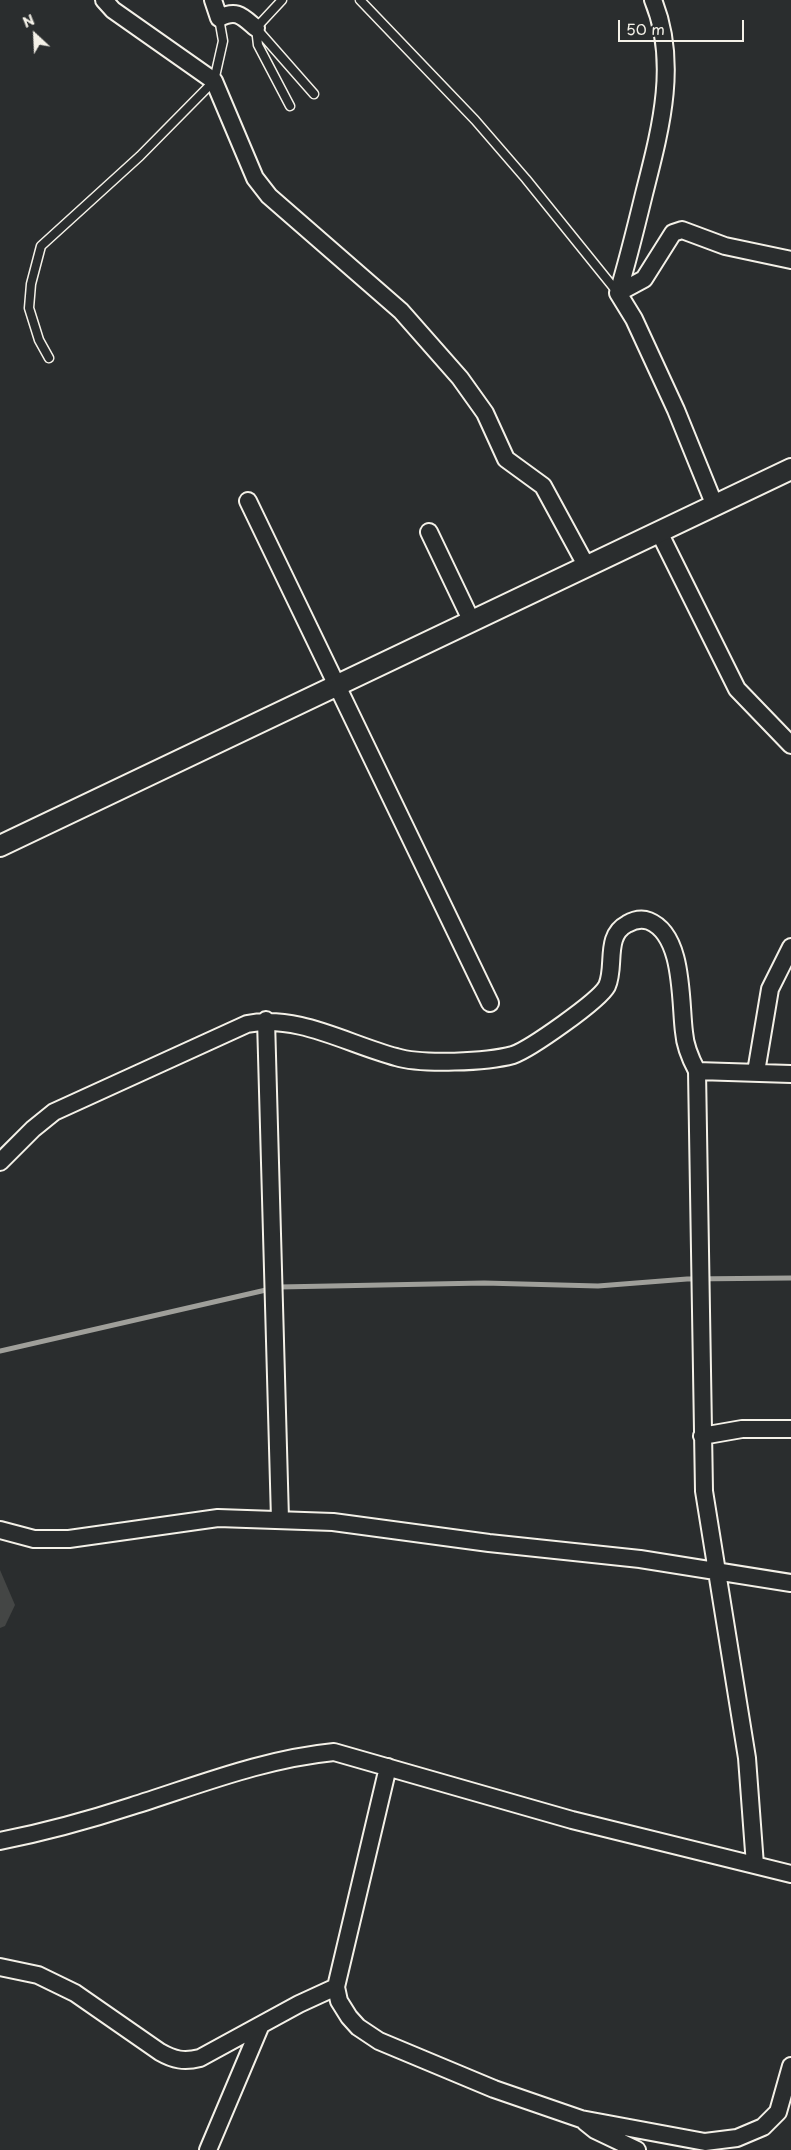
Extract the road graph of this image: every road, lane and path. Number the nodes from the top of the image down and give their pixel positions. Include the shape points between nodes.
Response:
1 (104, 0) edge
2 (213, 0) edge
3 (282, 0) edge
4 (360, 0) edge
5 (653, 0) edge
6 (220, 18) junction
7 (256, 28) junction
8 (214, 81) junction
9 (314, 94) dead end
10 (290, 106) dead end
11 (791, 260) edge
12 (618, 293) junction
13 (48, 358) dead end
14 (791, 469) edge
15 (248, 501) dead end
16 (715, 506) junction
17 (429, 532) dead end
18 (659, 532) junction
19 (587, 567) junction
20 (472, 622) junction
21 (336, 686) junction
22 (791, 745) edge
23 (0, 846) edge
24 (791, 947) edge
25 (490, 1003) dead end
26 (266, 1020) junction
27 (697, 1070) junction
28 (756, 1072) junction
29 (791, 1074) edge
30 (0, 1162) edge
31 (791, 1429) edge
32 (702, 1436) junction
33 (280, 1519) junction
34 (0, 1530) edge
35 (717, 1571) junction
36 (791, 1583) edge
37 (388, 1767) junction
38 (0, 1841) edge
39 (755, 1865) junction
40 (791, 1874) edge
41 (0, 1967) edge
42 (336, 1987) junction
43 (260, 2027) junction
44 (791, 2066) edge
45 (581, 2118) junction
46 (208, 2150) edge
47 (636, 2150) edge

1 - 8 street via 113,10
2 - 6 street
3 - 7 lane
4 - 12 lane via 475,120
5 - 12 street via 666,50 666,87 660,134
6 - 7 street via 230,13 239,14
6 - 8 lane via 223,41
7 - 9 lane
7 - 10 lane via 258,45
8 - 13 lane via 140,156 41,246 30,284 29,308
8 - 19 street via 255,178 269,196 401,311 460,378 485,413 506,459 543,486
11 - 12 street via 725,246 682,230 673,233 644,279
12 - 16 street via 634,319 676,410
14 - 16 street
15 - 21 street
16 - 18 street
17 - 20 street
18 - 19 street
18 - 22 street via 738,689
19 - 20 street
20 - 21 street
21 - 23 street
21 - 25 street
24 - 28 street via 770,989
26 - 27 street via 290,1022 398,1058 449,1062 513,1054 579,1014 606,986 614,940 621,927 635,920 647,921 666,936 675,958 684,1032 689,1056
26 - 30 street via 247,1024 54,1112
26 - 33 street
27 - 28 street
27 - 32 street
28 - 29 street
31 - 32 street via 742,1429
32 - 35 street via 704,1491
33 - 34 street via 218,1518 69,1539 34,1539
33 - 35 street via 333,1522
35 - 36 street
35 - 39 street via 747,1758
37 - 38 street via 334,1752 302,1755 250,1767 132,1807 41,1833
37 - 39 street via 572,1820
37 - 42 street
39 - 40 street
41 - 43 street via 38,1975 75,1993 174,2060 200,2058
42 - 43 street
42 - 45 street via 339,2001 348,2016 379,2041 494,2089
43 - 46 street
44 - 45 street via 778,2112 763,2127 737,2138 705,2142
45 - 47 street via 595,2130

